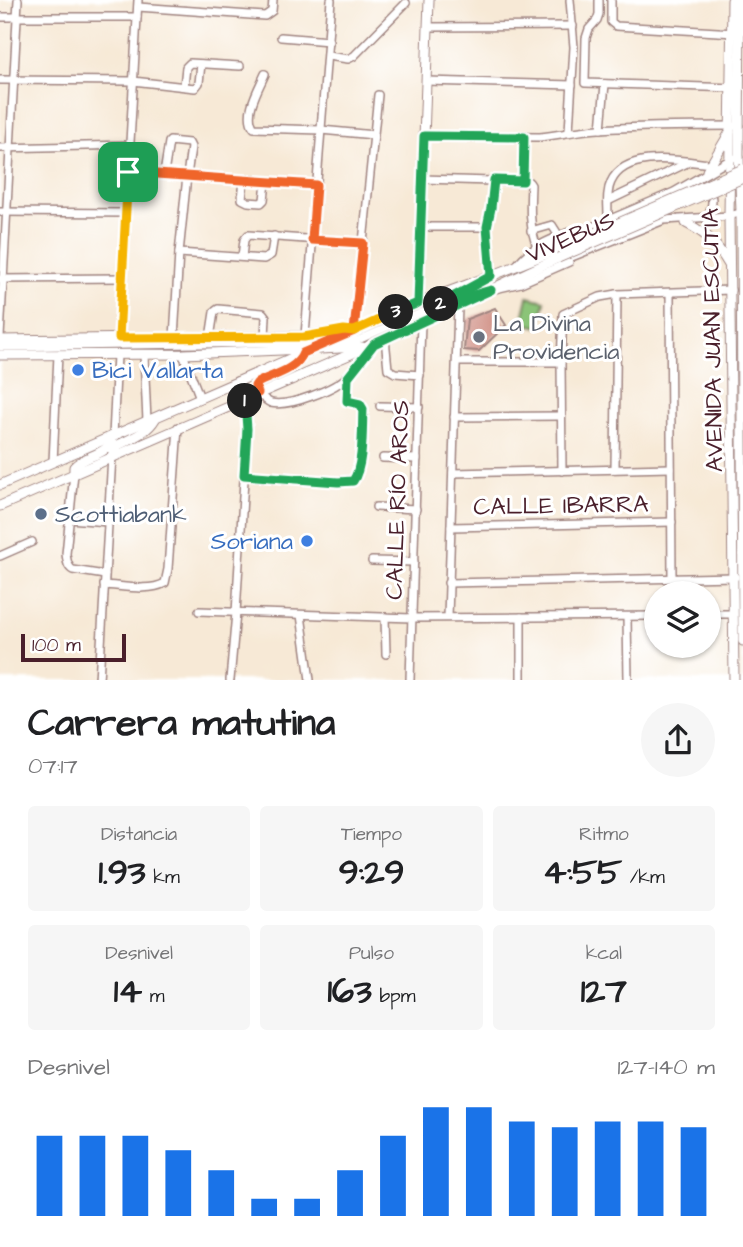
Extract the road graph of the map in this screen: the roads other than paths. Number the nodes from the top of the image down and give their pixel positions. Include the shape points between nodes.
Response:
1 (18, 0) edge
2 (273, 0) edge
3 (331, 0) edge
4 (429, 0) edge
5 (570, 0) edge
6 (599, 0) edge
7 (611, 0) edge
8 (732, 0) edge
9 (740, 0) edge
10 (406, 3) dead end
11 (138, 4) edge
12 (0, 16) edge
13 (17, 16) junction
14 (137, 17) junction
15 (573, 26) junction
16 (428, 27) junction
17 (739, 33) edge
18 (281, 37) dead end
19 (329, 41) junction
20 (328, 56) junction
21 (201, 64) junction
22 (240, 66) dead end
23 (265, 74) dead end
24 (0, 80) edge
25 (13, 80) junction
26 (133, 80) junction
27 (426, 81) junction
28 (605, 84) junction
29 (572, 85) junction
30 (184, 86) junction
31 (738, 89) edge
32 (378, 95) dead end
33 (736, 128) edge
34 (601, 129) junction
35 (321, 130) junction
36 (569, 131) junction
37 (374, 135) junction
38 (424, 136) junction
39 (524, 137) junction
40 (129, 145) junction
41 (0, 148) edge
42 (9, 148) junction
43 (739, 155) edge
44 (690, 162) junction
45 (708, 168) junction
46 (743, 169) edge
47 (128, 172) junction
48 (164, 174) junction
49 (187, 176) junction
50 (696, 178) junction
51 (743, 178) edge
52 (422, 179) junction
53 (244, 180) junction
54 (494, 180) junction
55 (523, 181) junction
56 (266, 182) junction
57 (316, 185) junction
58 (608, 201) junction
59 (3, 212) edge
60 (743, 212) edge
61 (126, 213) junction
62 (608, 216) junction
63 (729, 216) junction
64 (706, 220) junction
65 (686, 223) junction
66 (421, 227) junction
67 (487, 227) junction
68 (531, 231) junction
69 (274, 236) junction
70 (559, 236) junction
71 (312, 240) junction
72 (363, 243) junction
73 (537, 247) junction
74 (179, 253) junction
75 (242, 257) junction
76 (517, 265) junction
77 (731, 269) junction
78 (491, 276) junction
79 (742, 277) edge
80 (123, 278) junction
81 (1, 279) edge
82 (491, 290) junction
83 (731, 290) junction
84 (670, 293) junction
85 (617, 294) junction
86 (418, 303) junction
87 (438, 305) junction
88 (458, 306) junction
89 (421, 322) junction
90 (354, 331) junction
91 (265, 337) junction
92 (304, 337) junction
93 (119, 338) junction
94 (174, 338) junction
95 (210, 338) junction
96 (385, 338) junction
97 (0, 339) edge
98 (327, 342) junction
99 (371, 345) junction
100 (0, 347) edge
101 (308, 351) junction
102 (183, 354) junction
103 (0, 355) edge
104 (58, 355) junction
105 (117, 355) junction
106 (144, 355) junction
107 (457, 362) junction
108 (561, 362) junction
109 (420, 375) junction
110 (348, 377) junction
111 (237, 382) junction
112 (258, 393) junction
113 (200, 398) junction
114 (244, 399) junction
115 (380, 406) dead end
116 (419, 407) junction
117 (561, 416) junction
118 (454, 417) junction
119 (151, 419) junction
120 (178, 427) junction
121 (743, 434) edge
122 (113, 436) junction
123 (112, 456) junction
124 (383, 458) dead end
125 (417, 459) junction
126 (53, 462) junction
127 (739, 466) edge
128 (671, 468) junction
129 (615, 469) junction
130 (562, 471) junction
131 (74, 473) junction
132 (453, 473) junction
133 (244, 475) junction
134 (0, 485) edge
135 (0, 506) edge
136 (376, 508) dead end
137 (416, 509) junction
138 (69, 519) junction
139 (108, 522) junction
140 (672, 522) junction
141 (742, 522) edge
142 (451, 527) junction
143 (32, 542) dead end
144 (0, 556) edge
145 (372, 561) dead end
146 (414, 562) junction
147 (105, 575) junction
148 (739, 576) edge
149 (672, 578) junction
150 (449, 583) junction
151 (104, 585) junction
152 (199, 611) dead end
153 (236, 613) junction
154 (721, 614) edge
155 (733, 614) junction
156 (301, 615) junction
157 (644, 616) edge
158 (385, 617) junction
159 (448, 617) junction
160 (521, 617) junction
161 (627, 617) junction
162 (412, 618) junction
163 (743, 629) edge
164 (743, 641) edge
165 (386, 654) dead end
166 (99, 680) edge
167 (230, 680) edge
168 (310, 680) edge
169 (410, 680) edge
170 (522, 680) edge
171 (628, 680) edge
172 (734, 680) edge

1 - 13 street
2 - 11 street via 271,13 265,16
3 - 19 street
4 - 16 main road
5 - 15 street
6 - 28 street via 597,20 586,38 586,83
7 - 17 street via 615,25
8 - 17 main road, AVENIDA JUAN ESCUTIA
9 - 17 main road, AVENIDA JUAN ESCUTIA
10 - 20 street via 354,56
11 - 14 street
12 - 13 street
13 - 14 street
13 - 25 street
14 - 26 street
15 - 16 street
15 - 29 street
16 - 27 main road
17 - 31 main road, AVENIDA JUAN ESCUTIA
18 - 19 street
19 - 20 street
20 - 35 street
21 - 22 street
21 - 30 street via 197,86
21 - 30 street via 187,66
23 - 35 street via 251,108 254,128
24 - 25 street
25 - 26 street
25 - 42 street
26 - 30 street
26 - 40 street
27 - 29 street
27 - 38 main road
28 - 31 street
28 - 34 street
29 - 36 street
31 - 33 main road, AVENIDA JUAN ESCUTIA
32 - 37 street
33 - 34 street
33 - 43 main road, AVENIDA JUAN ESCUTIA
33 - 45 main road
34 - 36 street
35 - 37 street
35 - 57 street
36 - 39 street
37 - 72 street
38 - 39 street
38 - 52 main road
39 - 55 street
40 - 42 street
40 - 47 street
41 - 42 street
42 - 59 street
43 - 45 street
43 - 50 street
43 - 60 main road, AVENIDA JUAN ESCUTIA
43 - 63 main road, AVENIDA JUAN ESCUTIA
44 - 45 street
44 - 58 street
44 - 58 street via 629,164 611,181
45 - 50 street
46 - 76 main road, bridge
47 - 48 street
47 - 61 street
48 - 49 street
48 - 49 street via 170,141 191,147
49 - 53 street
49 - 74 street
50 - 62 street
50 - 64 street via 712,197
50 - 76 street
51 - 82 main road, bridge
52 - 54 street
52 - 66 main road
53 - 56 street
53 - 56 street via 242,200 261,204
54 - 55 street
54 - 67 street
55 - 68 street via 531,185
56 - 57 street
57 - 71 street
58 - 62 street
59 - 61 street
59 - 81 street
60 - 63 street
60 - 79 main road, AVENIDA JUAN ESCUTIA
61 - 80 street
62 - 70 street
63 - 64 street
63 - 77 main road, AVENIDA JUAN ESCUTIA
64 - 65 street
64 - 82 street, VIVEBUS via 664,220
65 - 77 main road via 708,235
65 - 82 street via 653,227 521,283
66 - 67 street
66 - 86 main road
67 - 78 street
68 - 70 street via 552,225
68 - 73 street
69 - 71 street
69 - 75 street via 247,236
69 - 75 street via 270,257
70 - 73 street
71 - 72 street
71 - 92 street
72 - 90 street
73 - 76 street
74 - 75 street
74 - 94 street
76 - 78 main road
77 - 83 main road, AVENIDA JUAN ESCUTIA
78 - 86 main road
78 - 87 street
79 - 121 main road, AVENIDA JUAN ESCUTIA
80 - 81 street
80 - 93 street
81 - 97 street
82 - 87 street, VIVEBUS
82 - 88 main road
83 - 84 street
83 - 127 main road, AVENIDA JUAN ESCUTIA
84 - 85 street
84 - 128 street
85 - 108 street via 563,314
85 - 129 street
86 - 90 main road
87 - 98 street, VIVEBUS via 358,340
88 - 89 main road
88 - 107 street
89 - 96 main road
89 - 109 street, CALLE RÍO AROS
90 - 92 main road
90 - 98 main road
91 - 92 main road
91 - 95 main road
91 - 95 street via 263,313 218,309
93 - 94 main road
93 - 97 main road
94 - 95 main road
96 - 99 main road
96 - 109 street via 388,369
98 - 100 street, VIVEBUS
98 - 101 main road
99 - 101 main road
99 - 110 street
99 - 112 main road
101 - 102 main road
101 - 111 main road
101 - 112 main road via 295,365 257,383
102 - 106 main road
102 - 113 street
103 - 104 main road
104 - 105 main road
104 - 126 street
105 - 106 main road
105 - 122 street
106 - 119 street
107 - 108 street
107 - 118 street
108 - 117 street
109 - 116 street, CALLE RÍO AROS
110 - 112 street via 324,391 287,402 268,402
110 - 133 street via 347,401 363,409 353,481
111 - 113 main road
111 - 114 street
112 - 114 main road
113 - 119 main road
114 - 120 main road
114 - 133 street
115 - 116 street
116 - 125 street, CALLE RÍO AROS
117 - 118 street
117 - 130 street
118 - 132 street
119 - 122 main road
119 - 123 main road via 153,424 116,446
120 - 123 main road
120 - 151 street via 165,583
121 - 127 main road, AVENIDA JUAN ESCUTIA
122 - 126 main road
122 - 131 main road via 106,449 78,462
123 - 131 main road
123 - 139 street
124 - 125 street
125 - 137 street, CALLE RÍO AROS
126 - 134 main road
127 - 141 main road, AVENIDA JUAN ESCUTIA
127 - 148 main road, AVENIDA JUAN ESCUTIA
128 - 129 street
128 - 140 street
129 - 130 street
130 - 132 street
131 - 135 main road
131 - 138 street
132 - 142 street
133 - 153 street
136 - 137 street
137 - 146 street, CALLE RÍO AROS
138 - 139 street
138 - 147 street via 66,554 70,568
139 - 147 street
140 - 142 street, CALLE IBARRA
140 - 149 street
141 - 148 main road, AVENIDA JUAN ESCUTIA
142 - 150 street
143 - 144 street
145 - 146 street
146 - 162 street, CALLE RÍO AROS
147 - 151 street
148 - 149 street
148 - 155 main road, AVENIDA JUAN ESCUTIA
148 - 163 main road, AVENIDA JUAN ESCUTIA
149 - 150 street
150 - 159 street
151 - 166 street
152 - 153 street
153 - 156 street
153 - 167 street
154 - 155 street
155 - 172 main road, AVENIDA JUAN ESCUTIA
156 - 158 street
156 - 168 street
157 - 161 street
158 - 162 street
158 - 165 street
159 - 160 street
159 - 162 street
160 - 161 street
160 - 170 street
161 - 171 street
162 - 169 street, CALLE RÍO AROS
163 - 164 main road, AVENIDA JUAN ESCUTIA

